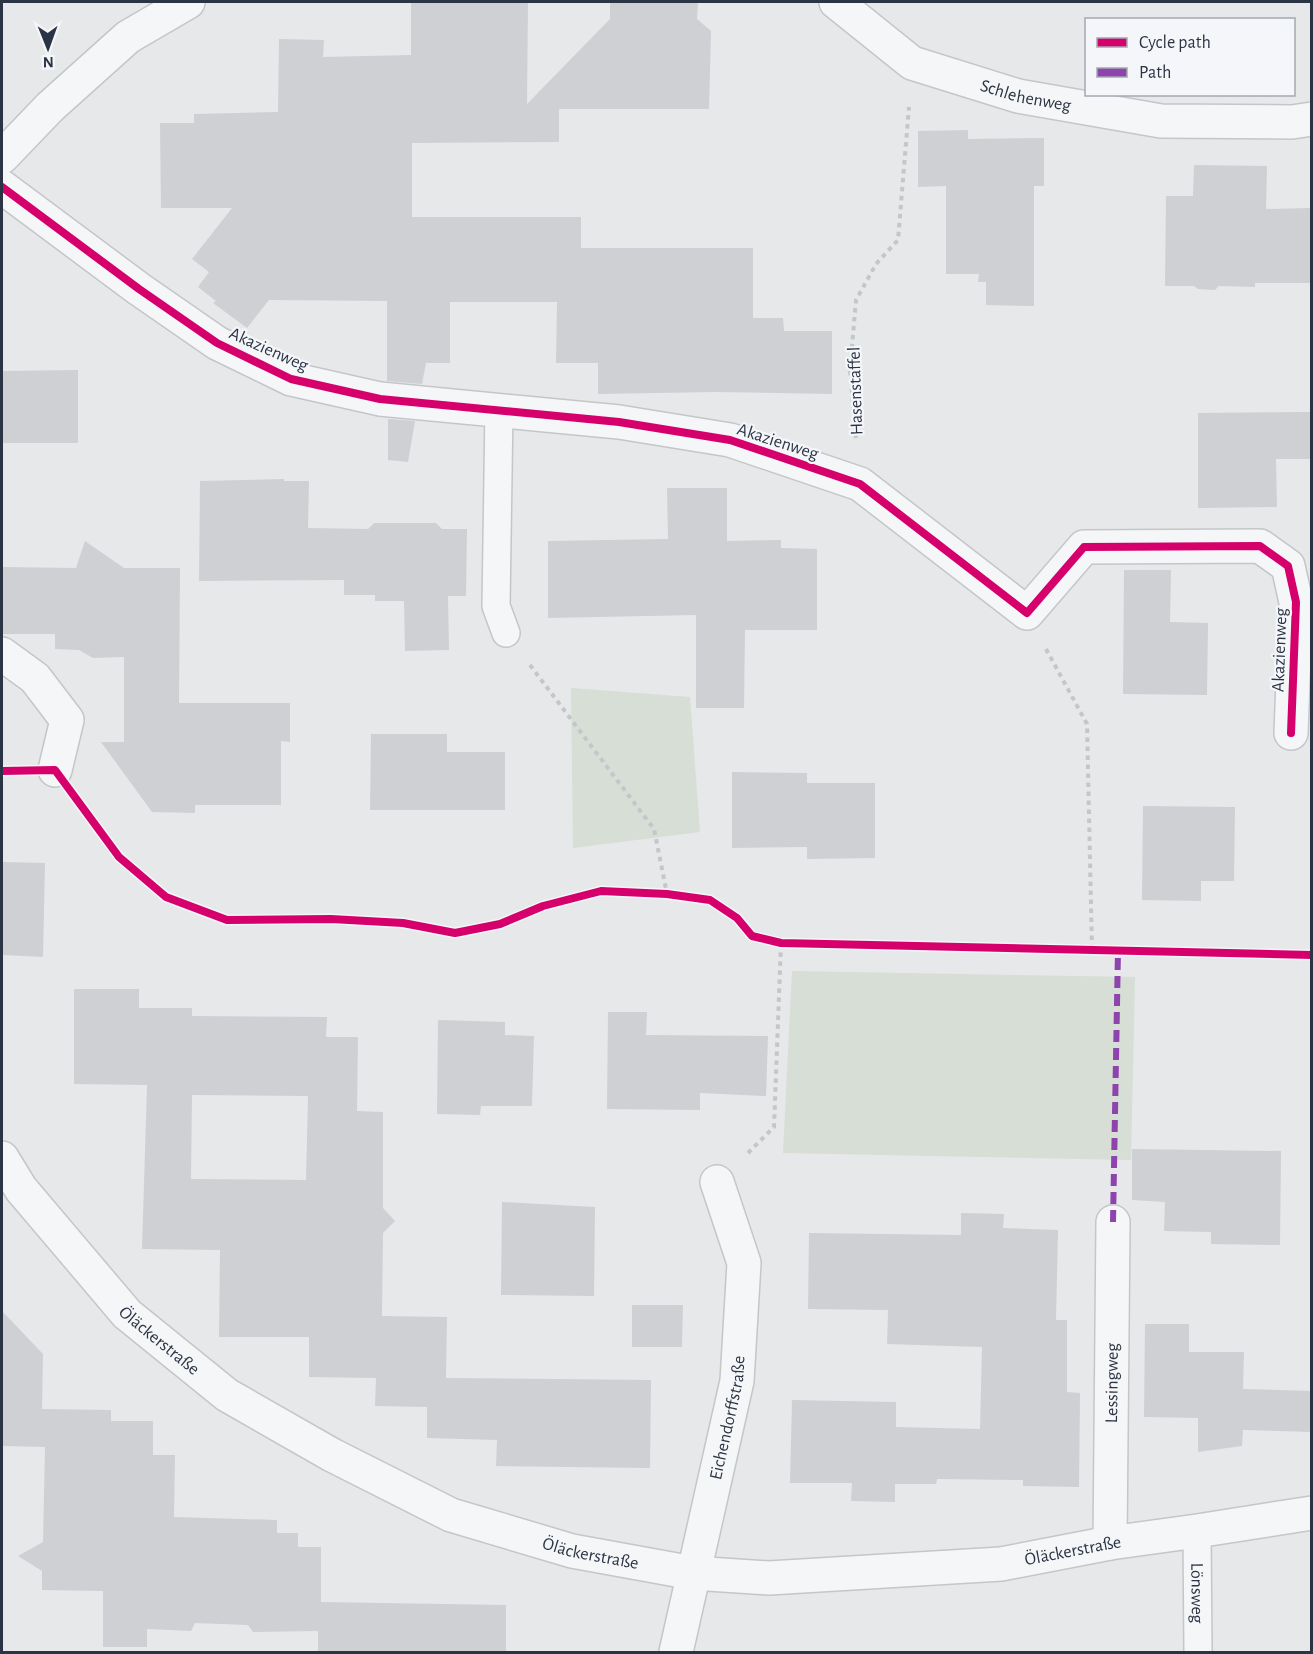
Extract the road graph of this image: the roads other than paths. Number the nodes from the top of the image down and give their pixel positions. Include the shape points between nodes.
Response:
1 (188, 2) edge
2 (836, 2) edge
3 (1311, 119) edge
4 (2, 158) edge
5 (2, 187) edge
6 (499, 409) junction
7 (506, 633) road end
8 (2, 654) edge
9 (1291, 733) dead end
10 (55, 770) dead end
11 (2, 1158) edge
12 (717, 1182) road end
13 (1113, 1222) dead end
14 (1311, 1513) edge
15 (1197, 1531) junction
16 (1110, 1543) junction
17 (693, 1573) junction
18 (676, 1653) edge
19 (1198, 1653) edge

1 - 4 street via 128,37 50,107
2 - 3 street, Schlehenweg via 912,63 1018,96 1161,121
5 - 6 street, Akazienweg via 217,343 291,379 380,399
6 - 7 lane via 496,606
6 - 9 street, Akazienweg via 619,422 730,440 860,484 1027,613 1084,547 1260,546 1288,566 1296,602
8 - 10 street via 35,678 67,720
11 - 17 street, Öläckerstraße via 21,1189 127,1314 227,1395 332,1455 451,1515 572,1551
12 - 17 street, Eichendorffstraße via 744,1263 737,1381
13 - 16 street, Lessingweg
14 - 15 street, Öläckerstraße
15 - 16 street, Öläckerstraße
15 - 19 lane, Lönsweg
16 - 17 street, Öläckerstraße via 1001,1564 769,1578
17 - 18 street, Eichendorffstraße

